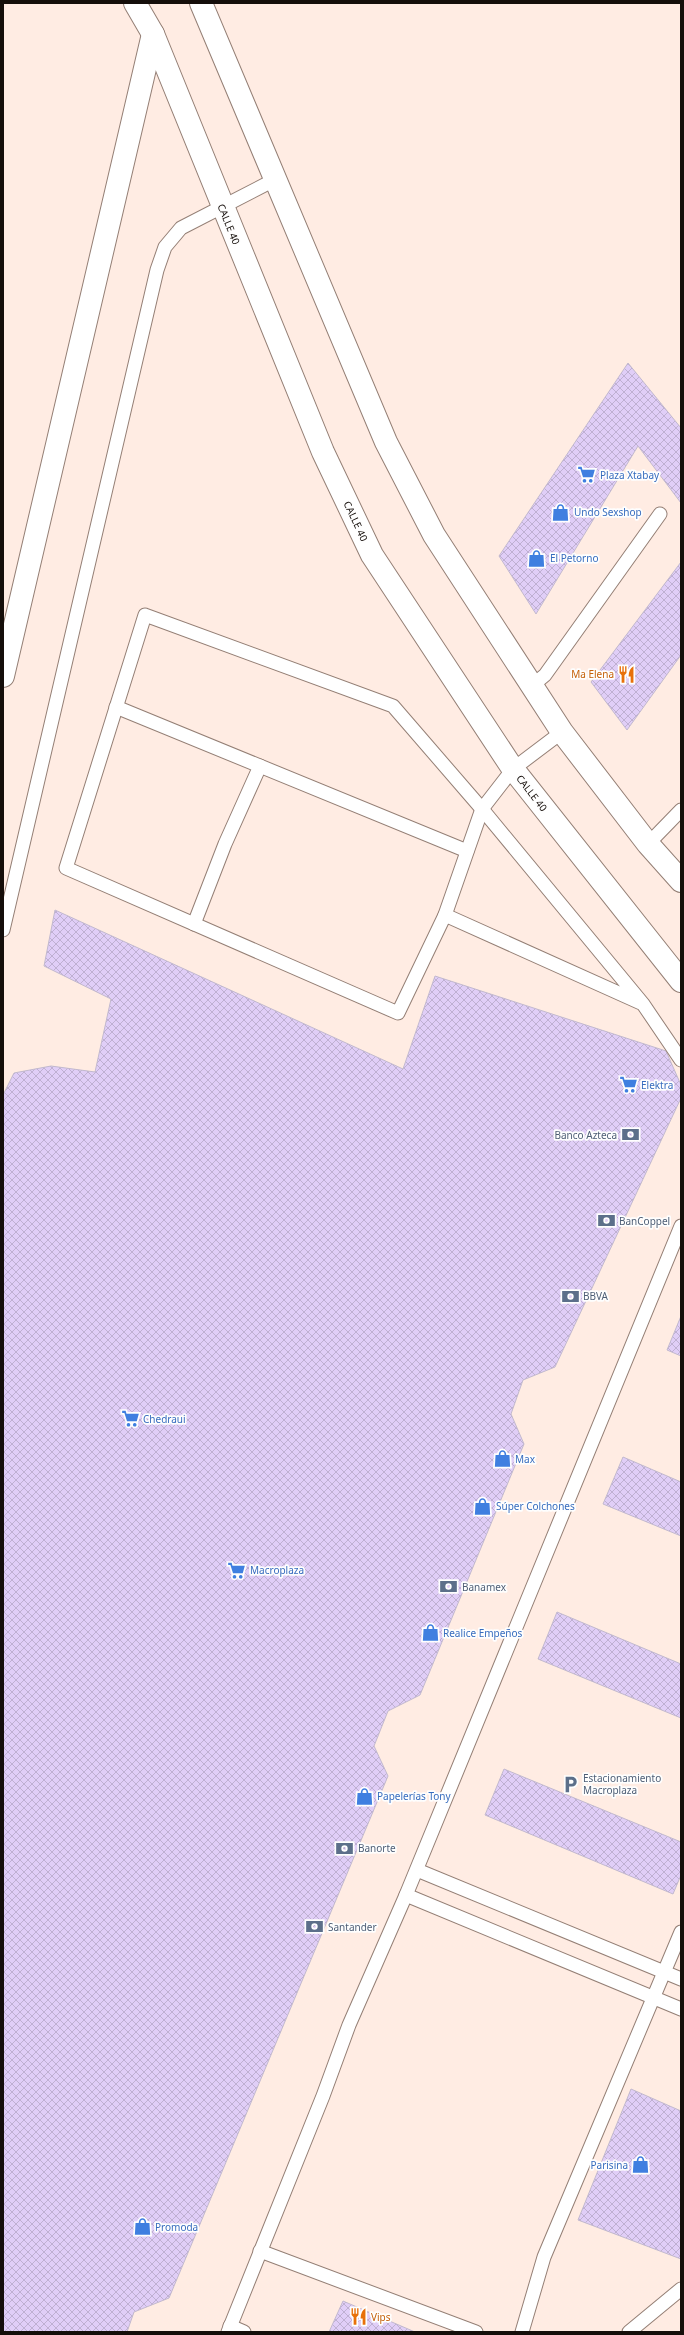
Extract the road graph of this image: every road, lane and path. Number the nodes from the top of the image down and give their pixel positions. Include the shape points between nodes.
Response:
1 (135, 3) edge
2 (201, 3) edge
3 (152, 34) junction
4 (276, 179) junction
5 (222, 206) junction
6 (660, 514) dead end
7 (3, 676) edge
8 (533, 685) junction
9 (116, 706) junction
10 (562, 732) junction
11 (260, 766) junction
12 (513, 769) junction
13 (482, 809) junction
14 (681, 810) edge
15 (648, 844) junction
16 (467, 851) junction
17 (681, 881) edge
18 (445, 915) junction
19 (194, 924) junction
20 (3, 930) edge
21 (681, 981) edge
22 (644, 1004) junction
23 (681, 1060) edge
24 (681, 1226) edge
25 (417, 1870) junction
26 (406, 1895) junction
27 (681, 1932) edge
28 (663, 1972) junction
29 (681, 1979) edge
30 (652, 1997) junction
31 (681, 2009) edge
32 (260, 2251) junction
33 (681, 2289) edge
34 (229, 2329) edge
35 (244, 2332) edge
36 (476, 2332) edge
37 (522, 2332) edge
38 (629, 2332) edge

1 - 3 main road, CALLE 40
2 - 4 main road
3 - 5 main road, CALLE 40
3 - 7 main road
4 - 5 lane
4 - 8 main road via 386,442 434,535
5 - 12 main road, CALLE 40 via 323,452 372,555
5 - 20 lane via 181,228 164,247 157,270
6 - 8 lane via 545,675
8 - 10 main road
9 - 11 lane
9 - 13 lane via 145,615 392,706
9 - 19 lane via 66,868
10 - 12 lane
10 - 15 main road
11 - 16 lane
11 - 19 lane via 225,844
12 - 13 lane
12 - 21 main road, CALLE 40
13 - 16 lane
13 - 22 lane
14 - 15 lane
15 - 17 main road
16 - 18 lane
18 - 19 lane via 398,1013
18 - 22 lane
22 - 23 lane
24 - 25 lane
25 - 26 lane
25 - 28 lane
26 - 30 lane
26 - 32 lane via 349,2025
27 - 28 lane
28 - 29 lane
28 - 30 lane
30 - 31 lane
30 - 37 lane via 544,2257
32 - 34 lane
32 - 36 lane
33 - 38 lane
34 - 35 lane

